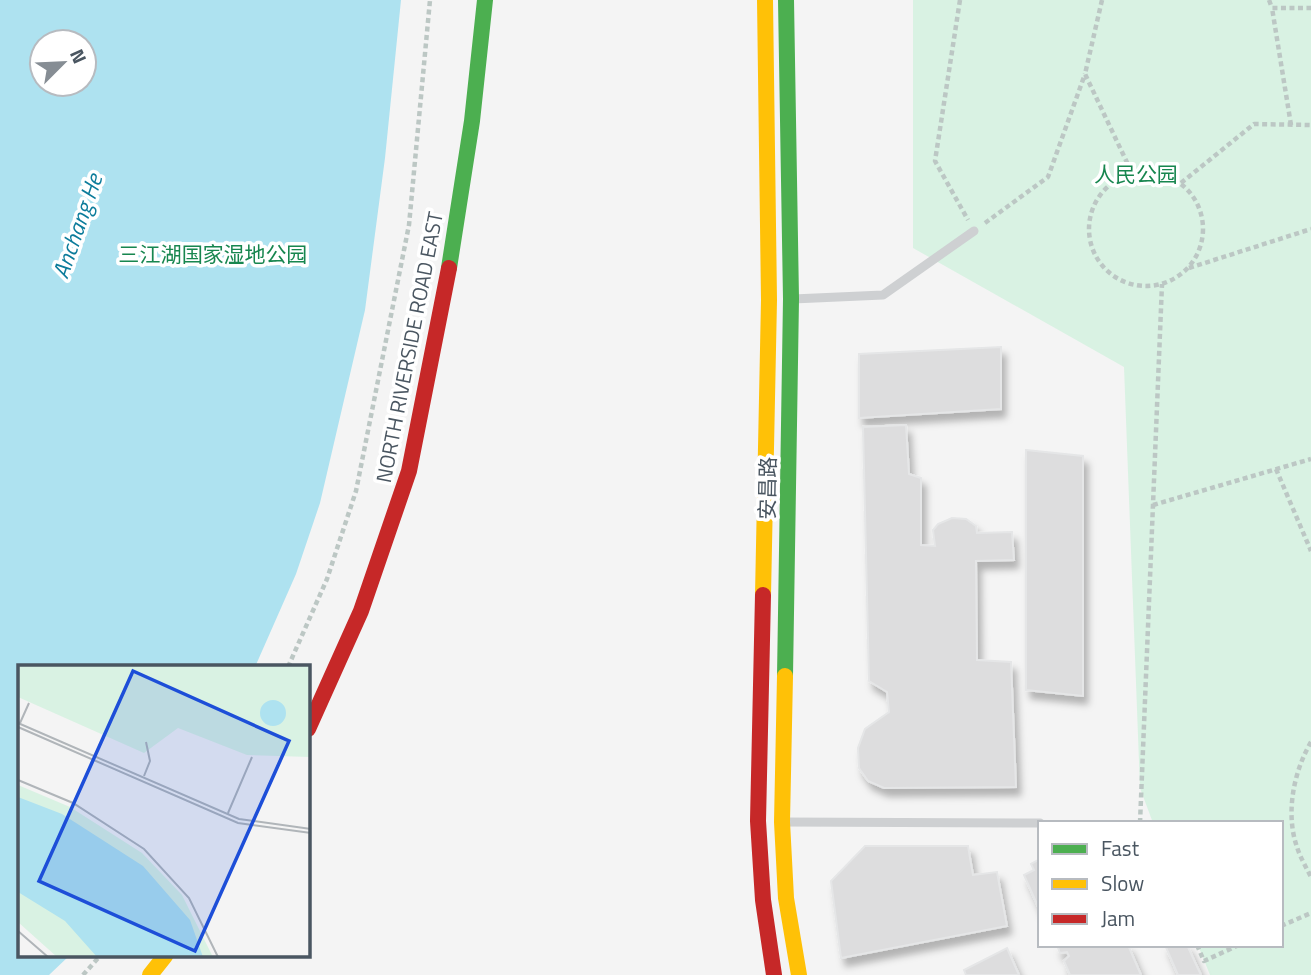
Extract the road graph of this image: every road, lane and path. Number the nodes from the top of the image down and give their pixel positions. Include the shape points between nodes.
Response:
1 (430, 0) edge
2 (485, 0) edge
3 (765, 0) edge
4 (786, 0) edge
5 (960, 0) edge
6 (1102, 0) edge
7 (1269, 0) edge
8 (1311, 8) edge
9 (1272, 9) junction
10 (1085, 75) junction
11 (1291, 125) junction
12 (1311, 125) edge
13 (1132, 173) junction
14 (1181, 183) junction
15 (1311, 229) edge
16 (974, 231) junction
17 (1188, 268) junction
18 (1162, 284) junction
19 (791, 299) junction
20 (1311, 459) edge
21 (1276, 469) junction
22 (1153, 505) junction
23 (1311, 551) edge
24 (289, 665) edge
25 (310, 725) edge
26 (1311, 742) edge
27 (1140, 821) edge
28 (782, 822) junction
29 (1038, 823) edge
30 (1311, 877) edge
31 (1311, 913) edge
32 (1283, 925) edge
33 (1198, 947) edge
34 (1235, 947) edge
35 (98, 958) edge
36 (163, 958) edge
37 (83, 975) edge
38 (150, 975) edge
39 (774, 975) edge
40 (799, 975) edge

1 - 24 path via 409,225 356,491 327,579
2 - 25 main road, NORTH RIVERSIDE ROAD EAST via 445,295 409,471 361,611
3 - 39 main road, 安昌路 via 769,300 758,821 762,900
4 - 19 main road, 安昌路
5 - 16 path via 935,161
6 - 10 path
7 - 9 path
8 - 9 path
9 - 11 path
10 - 13 path
10 - 16 path via 1048,177
11 - 12 path
11 - 14 path via 1254,124
13 - 14 path via 1165,174
13 - 18 path via 1111,183 1098,197 1088,233 1103,268 1118,279 1136,286
14 - 17 path via 1202,215 1198,253
15 - 17 path
16 - 19 lane via 883,295
17 - 18 path
18 - 22 path
19 - 28 main road, 安昌路
20 - 21 path
21 - 22 path
21 - 23 path
22 - 27 path
26 - 30 path via 1300,762 1292,803 1296,845
28 - 29 lane
28 - 40 main road, 安昌路 via 786,898
31 - 32 path
33 - 34 path via 1204,961
35 - 37 path
36 - 38 main road

